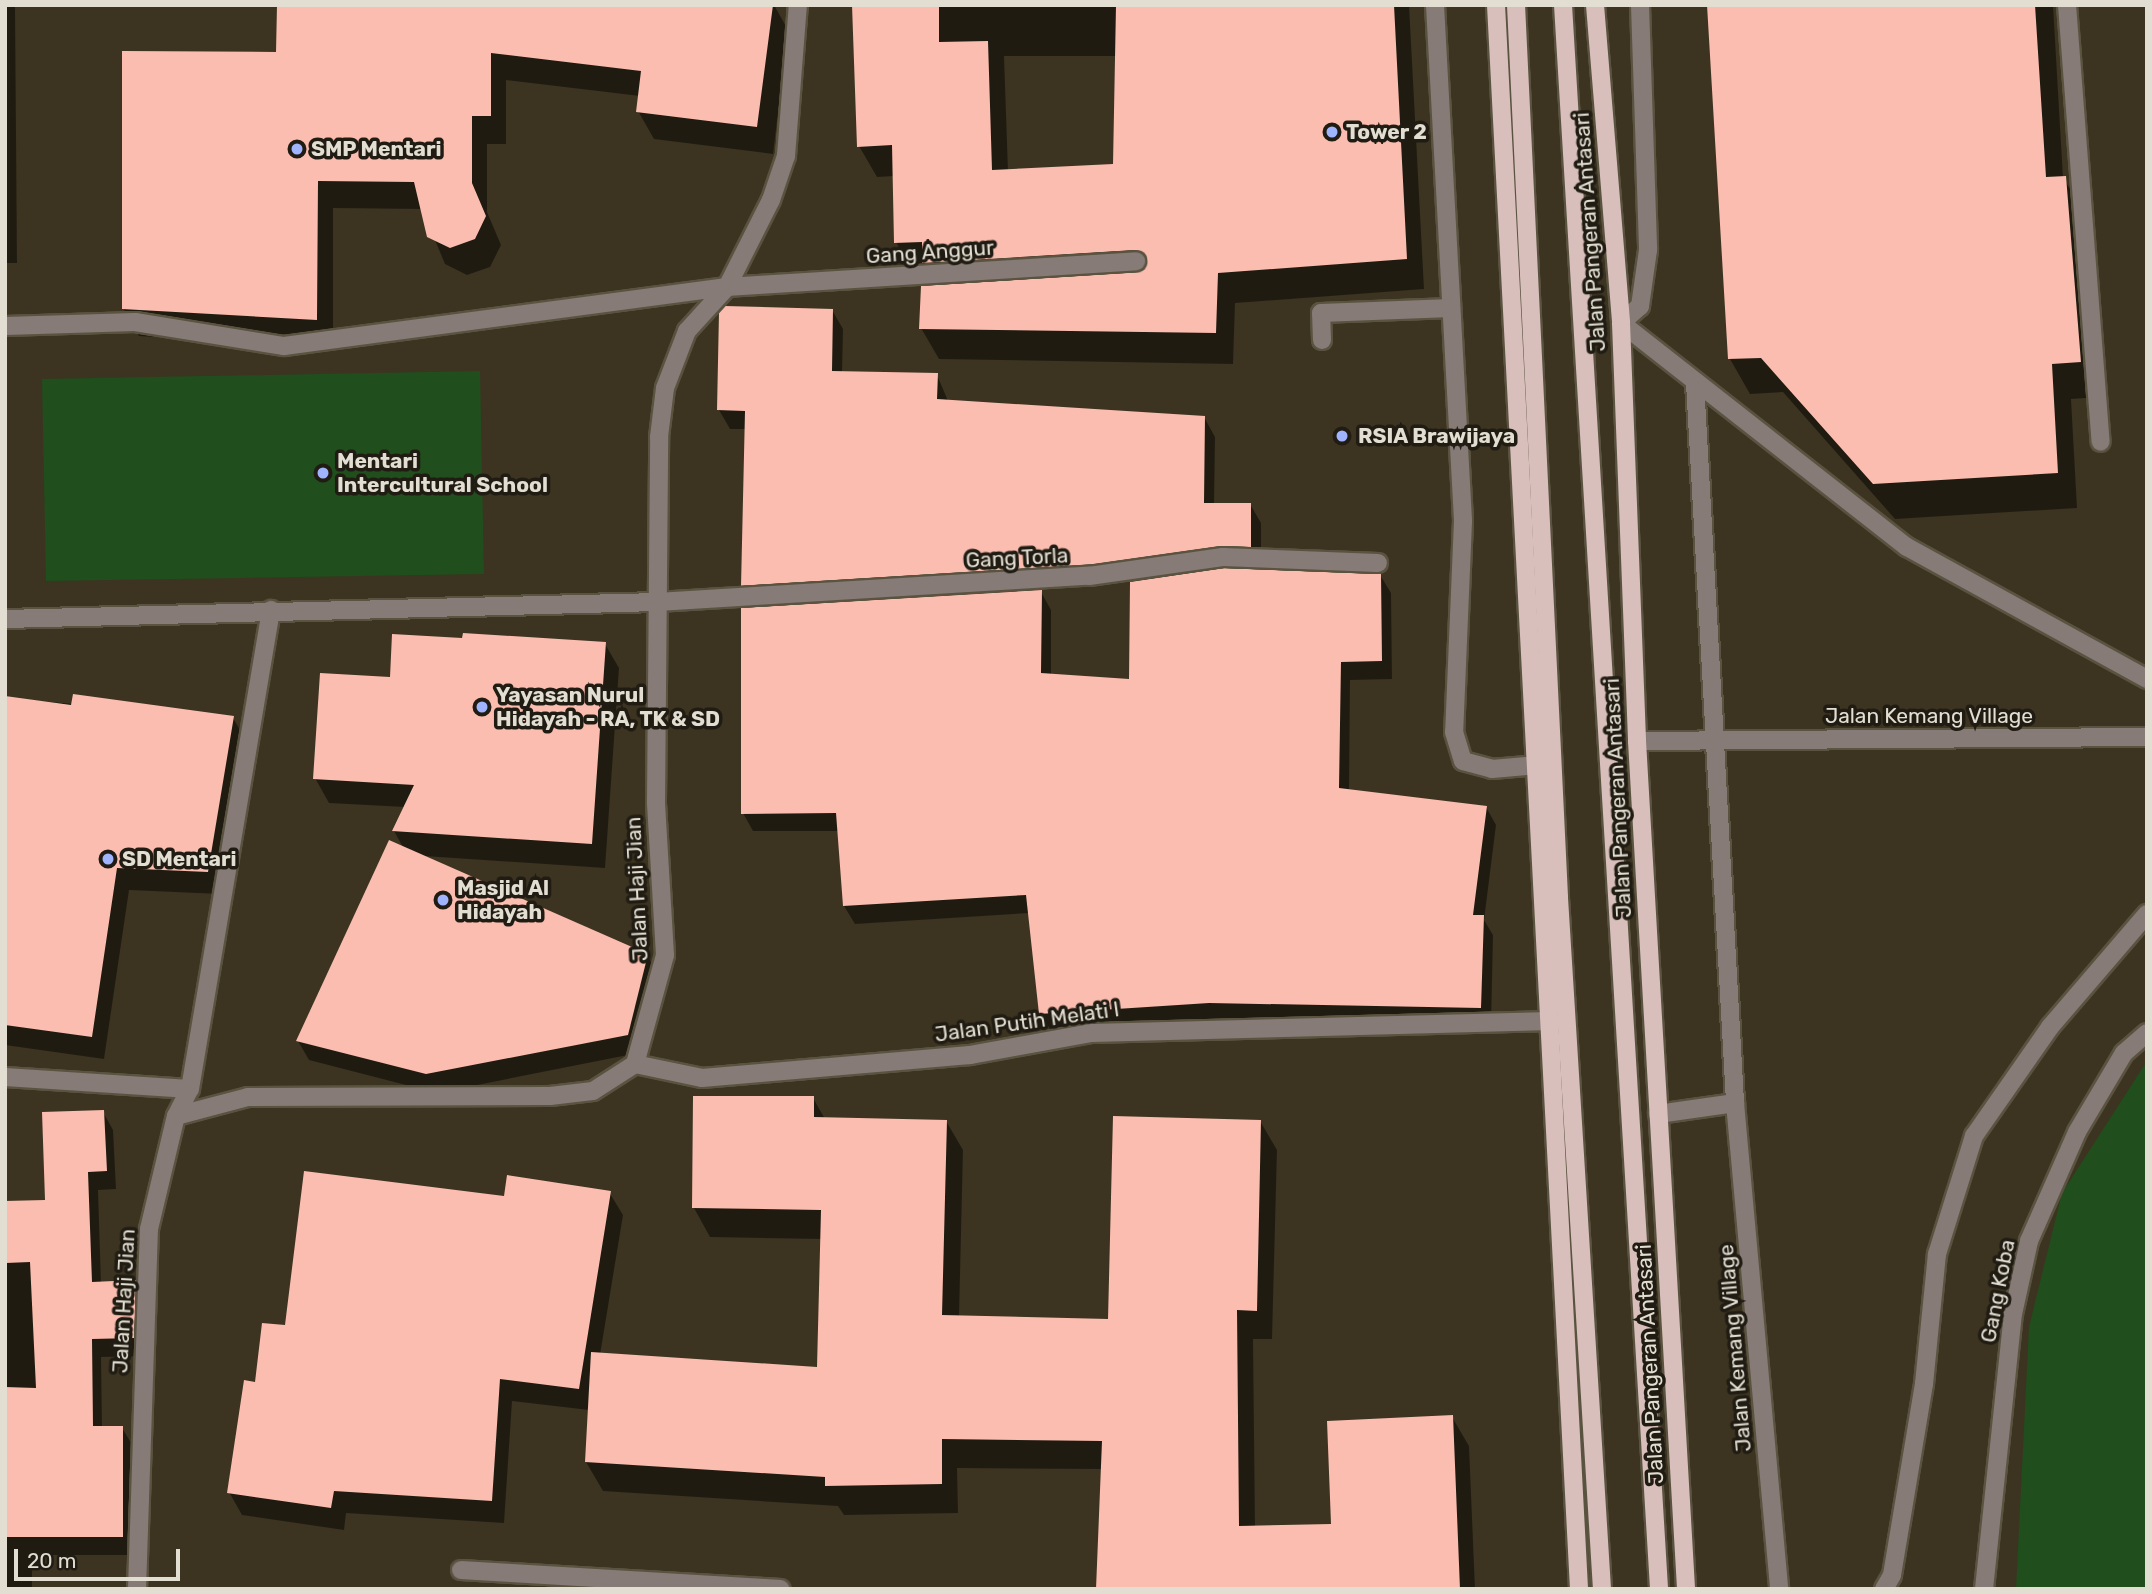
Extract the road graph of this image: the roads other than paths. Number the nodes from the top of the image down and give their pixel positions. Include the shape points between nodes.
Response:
1 (798, 5) edge
2 (1435, 5) edge
3 (1496, 5) edge
4 (1516, 5) edge
5 (1563, 5) edge
6 (1595, 5) edge
7 (1640, 5) edge
8 (2067, 5) edge
9 (1136, 261) dead end
10 (727, 287) junction
11 (1451, 308) junction
12 (1621, 323) junction
13 (5, 326) edge
14 (1322, 340) dead end
15 (1695, 382) junction
16 (2101, 442) dead end
17 (1378, 563) dead end
18 (658, 602) junction
19 (271, 610) junction
20 (5, 619) edge
21 (2147, 679) edge
22 (2147, 737) edge
23 (1712, 740) junction
24 (1636, 741) junction
25 (1538, 765) junction
26 (2147, 914) edge
27 (1552, 1021) junction
28 (2147, 1033) edge
29 (635, 1064) junction
30 (5, 1077) edge
31 (190, 1089) junction
32 (1735, 1103) junction
33 (1658, 1114) junction
34 (176, 1116) junction
35 (461, 1570) dead end
36 (137, 1589) edge
37 (780, 1589) edge
38 (1580, 1589) edge
39 (1602, 1589) edge
40 (1659, 1589) edge
41 (1686, 1589) edge
42 (1779, 1589) edge
43 (1884, 1589) edge
44 (1984, 1589) edge

1 - 10 street, Jalan Haji Jian via 786,156
2 - 11 street
3 - 25 main road
4 - 39 main road via 1557,856
5 - 40 main road
6 - 12 main road, Jalan Pangeran Antasari
7 - 12 street via 1648,250 1640,306
8 - 16 street
9 - 10 street, Gang Anggur
10 - 13 street, Gang Anggur via 284,345 135,322
10 - 18 street, Jalan Haji Jian via 687,331 665,388
11 - 14 street via 1321,313
11 - 25 street via 1463,521 1454,732 1463,761 1492,769
12 - 15 street
12 - 24 main road, Jalan Pangeran Antasari
15 - 21 street via 1907,547
15 - 23 street, Jalan Kemang Village
17 - 18 street, Gang Torla via 1223,557 1089,576
18 - 19 street, Gang Torla
18 - 29 street, Jalan Haji Jian via 656,803 665,955
19 - 20 street, Gang Torla
19 - 31 street, Jalan Haji Jian
22 - 23 street, Jalan Kemang Village
23 - 24 street, Jalan Kemang Village
23 - 32 street, Jalan Kemang Village
24 - 33 main road, Jalan Pangeran Antasari
25 - 27 main road
26 - 43 street via 2050,1027 1974,1136 1937,1254 1924,1384 1892,1575
27 - 29 street, Jalan Putih Melati I via 1091,1033 970,1055 702,1078
27 - 38 main road
28 - 44 street, Gang Koba via 2124,1053 2077,1132 2029,1241 2013,1314
29 - 34 street via 593,1091 550,1097 248,1097
30 - 31 street
31 - 34 street, Jalan Haji Jian
32 - 33 street
32 - 42 street, Jalan Kemang Village
33 - 41 main road, Jalan Pangeran Antasari
34 - 36 street, Jalan Haji Jian via 149,1229
35 - 37 street

